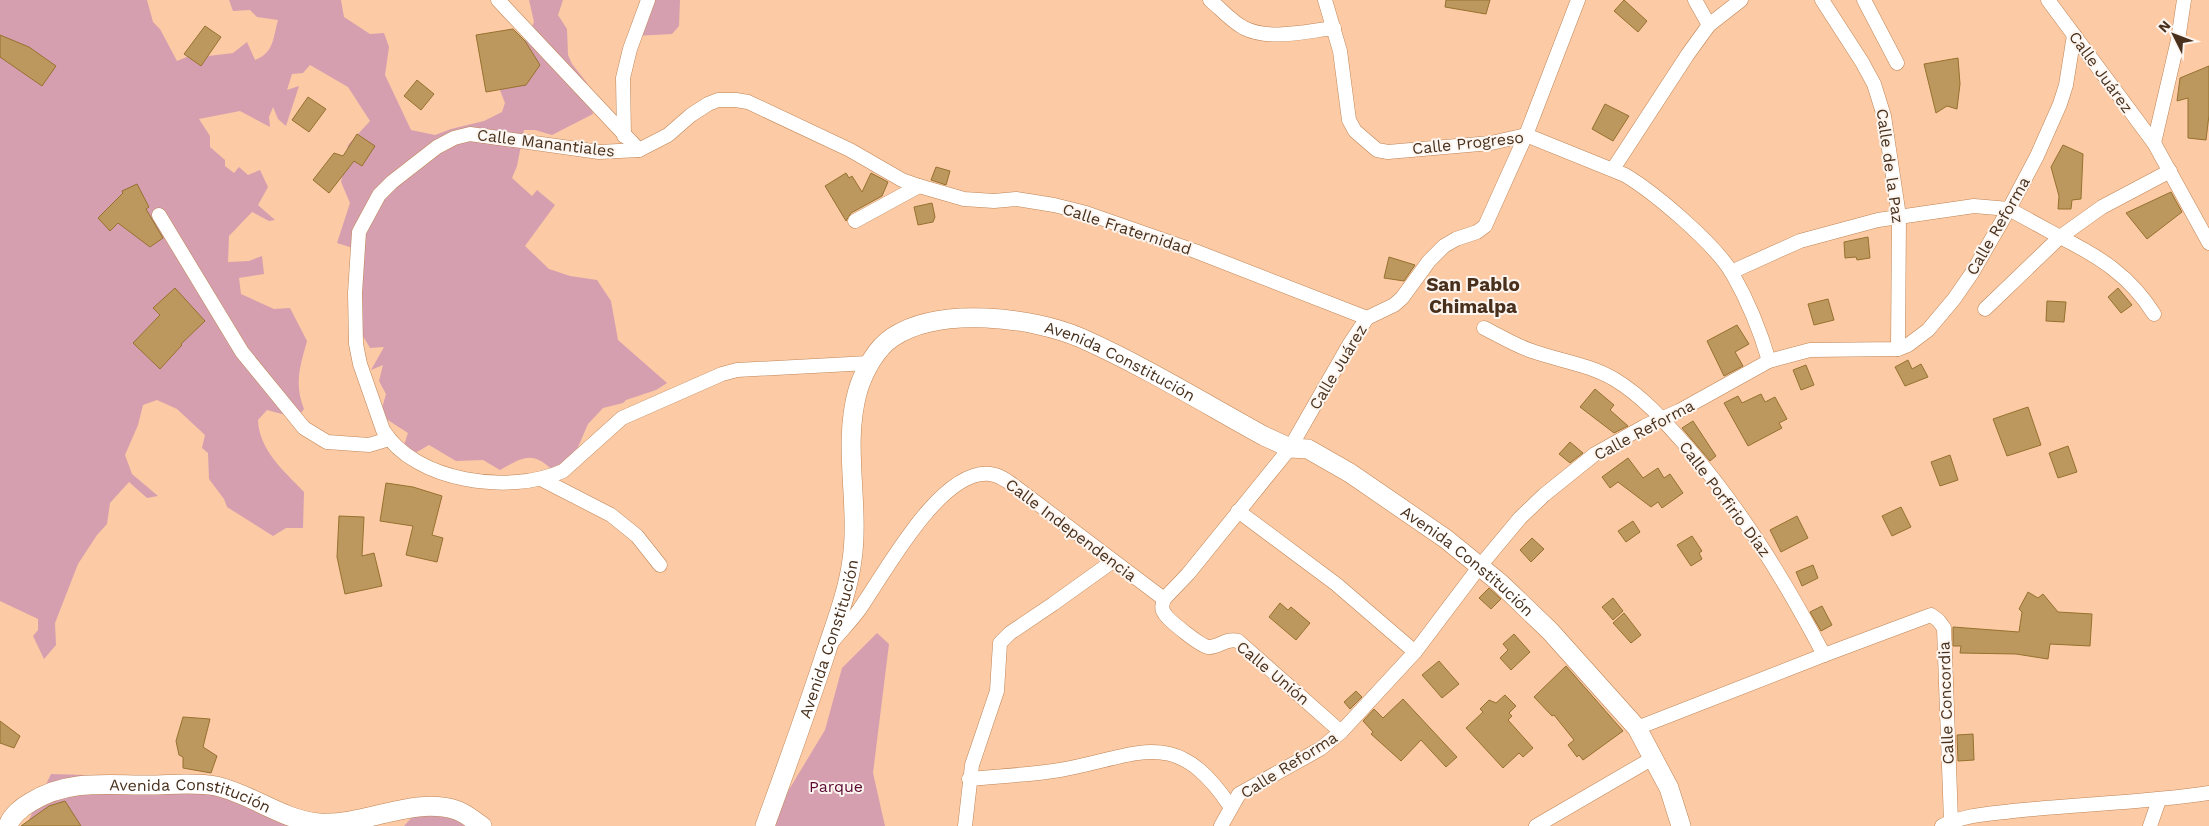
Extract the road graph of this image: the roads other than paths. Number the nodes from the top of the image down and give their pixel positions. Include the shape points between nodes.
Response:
1 (498, 0) edge
2 (648, 0) edge
3 (1210, 0) edge
4 (1325, 0) edge
5 (1578, 0) edge
6 (1695, 0) edge
7 (1741, 0) edge
8 (1822, 0) edge
9 (1864, 0) edge
10 (2048, 0) edge
11 (2184, 0) edge
12 (1709, 25) junction
13 (1334, 28) junction
14 (2074, 35) junction
15 (1897, 64) dead end
16 (691, 115) joint
17 (1526, 135) junction
18 (624, 136) junction
19 (2154, 143) junction
20 (640, 150) junction
21 (1613, 169) junction
22 (2170, 171) junction
23 (919, 186) junction
24 (2010, 209) junction
25 (159, 215) dead end
26 (1899, 216) junction
27 (855, 221) dead end
28 (2060, 237) junction
29 (2209, 243) edge
30 (1731, 272) junction
31 (1985, 309) dead end
32 (2154, 314) dead end
33 (1367, 318) junction
34 (1484, 328) dead end
35 (1898, 349) junction
36 (1769, 361) junction
37 (869, 364) junction
38 (1662, 418) junction
39 (389, 439) junction
40 (1290, 448) junction
41 (541, 479) junction
42 (1238, 511) junction
43 (1112, 561) junction
44 (660, 565) dead end
45 (1480, 566) junction
46 (1164, 599) junction
47 (828, 647) junction
48 (1415, 652) junction
49 (1824, 655) junction
50 (1637, 728) junction
51 (1341, 732) junction
52 (1653, 758) junction
53 (969, 779) junction
54 (2209, 793) edge
55 (2159, 800) junction
56 (1230, 806) junction
57 (6, 821) edge
58 (1946, 824) edge
59 (482, 826) edge
60 (765, 826) edge
61 (965, 826) edge
62 (1221, 826) edge
63 (1536, 826) edge
64 (1681, 826) edge
65 (2150, 826) edge

1 - 18 street
2 - 18 street via 623,78
3 - 13 street via 1237,23 1255,31 1293,33
4 - 13 street, Calle Progreso
5 - 17 street, Calle Juárez
6 - 12 street
7 - 12 street
8 - 26 street, Calle de la Paz via 1862,62 1880,101
9 - 15 street
10 - 14 street, Calle Juárez
11 - 19 street
12 - 21 street
13 - 17 street, Calle Progreso via 1349,120 1355,131 1377,150 1388,152 1491,143
14 - 19 street, Calle Juárez
14 - 24 street, Calle Reforma via 2066,86 2058,108
16 - 20 street, Calle Manantiales via 668,135
16 - 23 street, Calle Fraternidad via 718,100 748,102
17 - 21 street, Calle Progreso
17 - 33 street, Calle Juárez via 1485,226 1444,246 1402,298
18 - 20 street
19 - 22 street, Calle Juárez
20 - 39 street, Calle Manantiales via 600,152 470,134 437,147 379,195 361,225 357,240 356,336 360,364
21 - 30 street, Calle Progreso via 1638,183 1666,206
22 - 28 street via 2102,206
22 - 29 street, Calle Juárez
23 - 27 street
23 - 33 street, Calle Fraternidad via 964,199 1016,199 1086,213 1195,251
24 - 26 street via 1974,206
24 - 28 street
24 - 35 street, Calle Reforma via 1949,306 1928,330
25 - 39 street via 242,352 304,428 327,442 369,445
26 - 30 street via 1795,242
26 - 35 street, Calle de la Paz
28 - 31 street
28 - 32 street via 2092,254 2124,277 2136,287
30 - 36 street, Calle Progreso via 1752,312
33 - 40 street, Calle Juárez
34 - 38 street, Calle Porfirio Díaz via 1530,351 1595,370 1615,380
35 - 36 street, Calle Reforma via 1810,350
36 - 38 street, Calle Reforma
37 - 40 main road, Avenida Constitución via 892,338 920,325 958,318 1029,324 1080,338
37 - 41 street, Calle Manantiales via 737,370 722,374 622,418 563,471
37 - 47 main road, Avenida Constitución via 858,389 852,422 852,561
38 - 45 street, Calle Reforma via 1595,454 1528,510
38 - 49 street, Calle Porfirio Díaz via 1756,536 1791,591
39 - 41 street, Calle Manantiales via 413,460 440,473 465,479 508,482
40 - 42 street
40 - 45 main road, Avenida Constitución via 1308,449 1350,473
41 - 44 street via 611,515 636,536
42 - 46 street
42 - 48 street via 1336,584
43 - 46 street, Calle Independencia
43 - 47 street, Calle Independencia via 1002,478 990,474 968,478 921,517 859,610
43 - 53 street via 1001,640 998,646 997,691
45 - 48 street, Calle Reforma
45 - 50 main road, Avenida Constitución via 1550,631
46 - 51 street, Calle Unión via 1162,606 1166,617 1201,644 1210,647 1229,640 1238,641
47 - 60 main road, Avenida Constitución
48 - 51 street, Calle Reforma via 1382,696
49 - 50 street, Calle Concordia
49 - 58 street, Calle Concordia via 1931,616 1942,624
50 - 52 main road, Avenida Constitución
51 - 56 street, Calle Reforma via 1320,749 1252,785
52 - 63 street
52 - 64 main road, Avenida Constitución via 1669,788
53 - 56 street, Calle Reforma via 1060,770 1134,752 1161,751 1181,758 1215,783
53 - 61 street
54 - 55 street, Calle Concordia
55 - 58 street, Calle Concordia via 2072,805 1978,816
55 - 65 street
56 - 62 street
57 - 59 main road, Avenida Constitución via 27,804 66,787 97,783 216,786 294,818 318,823 363,821 417,806 440,806 457,810

